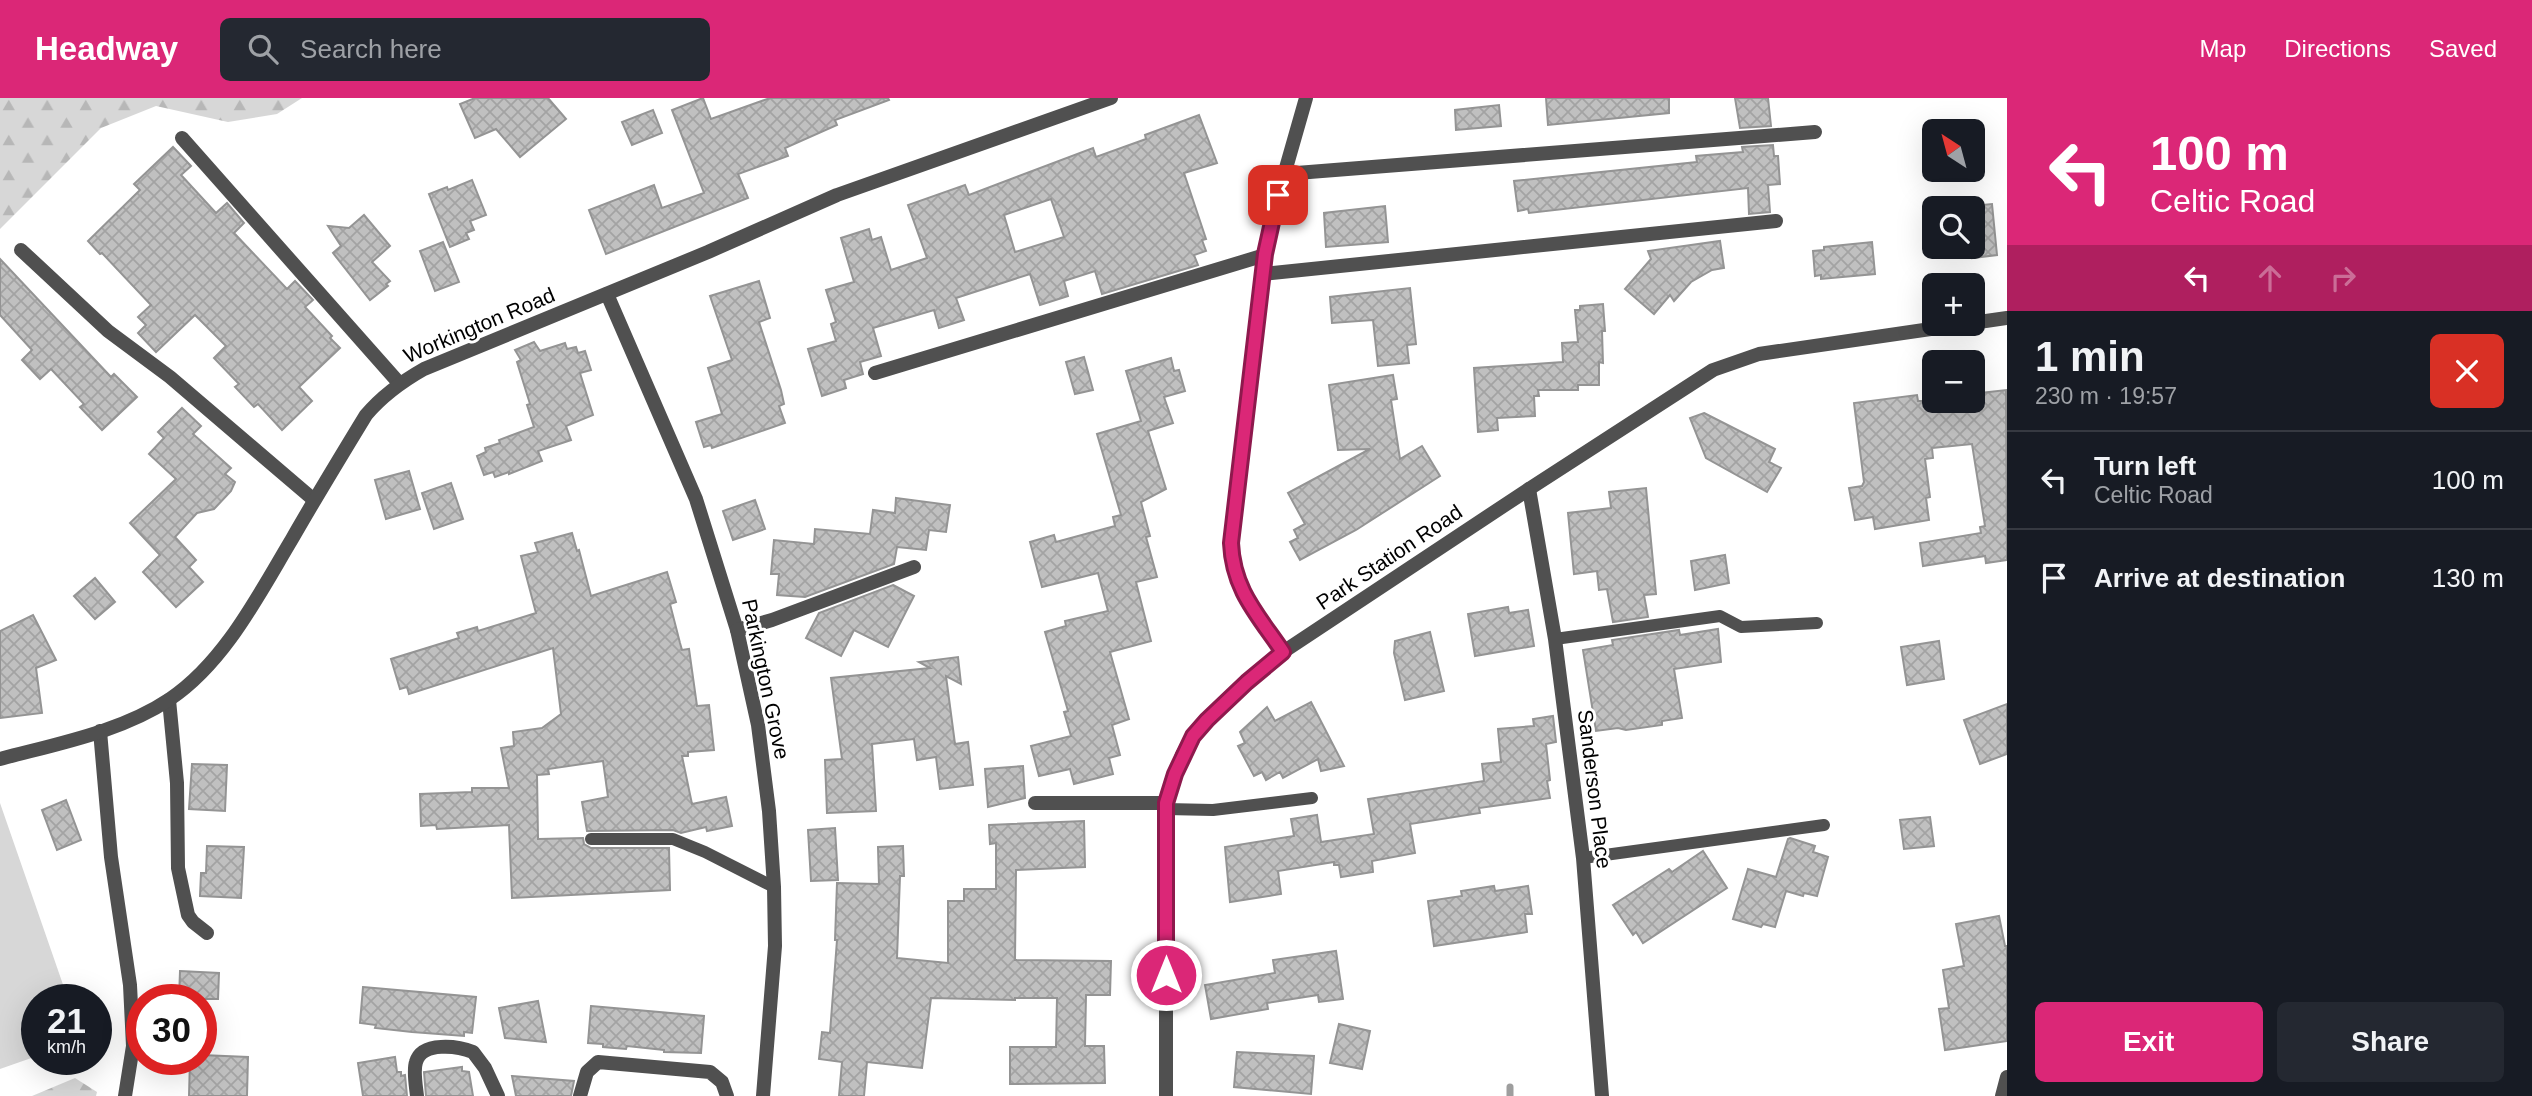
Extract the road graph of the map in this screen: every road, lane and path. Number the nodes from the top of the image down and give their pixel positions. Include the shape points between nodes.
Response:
1 (1111, 98) edge
2 (1304, 98) edge
3 (1815, 132) dead end
4 (182, 138) dead end
5 (1284, 174) junction
6 (1776, 221) dead end
7 (21, 250) dead end
8 (1265, 254) junction
9 (1263, 274) junction
10 (607, 293) junction
11 (2007, 317) edge
12 (1985, 321) edge
13 (1922, 330) edge
14 (875, 373) dead end
15 (399, 383) junction
16 (1529, 489) junction
17 (314, 500) junction
18 (914, 567) dead end
19 (1818, 623) dead end
20 (737, 630) junction
21 (1555, 639) junction
22 (1283, 652) junction
23 (169, 700) junction
24 (100, 731) junction
25 (0, 760) edge
26 (1312, 798) dead end
27 (1035, 803) dead end
28 (1166, 806) junction
29 (1824, 825) dead end
30 (591, 839) dead end
31 (1583, 858) junction
32 (774, 887) junction
33 (207, 933) dead end
34 (2007, 1077) edge
35 (125, 1096) edge
36 (416, 1096) edge
37 (498, 1096) edge
38 (580, 1096) edge
39 (727, 1096) edge
40 (763, 1096) edge
41 (1166, 1096) edge
42 (1602, 1096) edge
43 (2002, 1096) edge

1 - 10 street, Workington Road via 837,194
2 - 5 street
3 - 5 street
4 - 15 street
5 - 8 street
6 - 9 street
7 - 17 street via 108,331 170,377
8 - 9 street
8 - 14 street
9 - 22 street via 1232,562 1241,591
10 - 15 street, Workington Road
10 - 20 street, Parkington Grove via 696,499
11 - 12 street
13 - 16 street, Park Station Road via 1735,361 1685,386
15 - 17 street, Workington Road via 366,415
16 - 21 street, Sanderson Place
16 - 22 street, Park Station Road
17 - 23 street, Workington Road via 250,609 202,672
18 - 20 street
19 - 21 lane via 1741,627 1720,616
20 - 32 street, Parkington Grove via 758,725
21 - 31 street, Sanderson Place
22 - 28 street, Park Station Road via 1193,736
23 - 24 street, Workington Road
23 - 33 street via 177,783 178,868 188,915
24 - 25 street, Workington Road
24 - 35 street via 111,857 130,985 133,1046
26 - 28 lane via 1213,810
27 - 28 street
28 - 41 street, Park Station Road
29 - 31 lane
30 - 32 lane via 673,839
31 - 42 street, Sanderson Place
32 - 40 street, Parkington Grove via 775,946
34 - 43 street
36 - 37 street via 415,1062 419,1056 431,1048 449,1047 473,1052
38 - 39 street via 587,1072 598,1062 710,1072 722,1082

